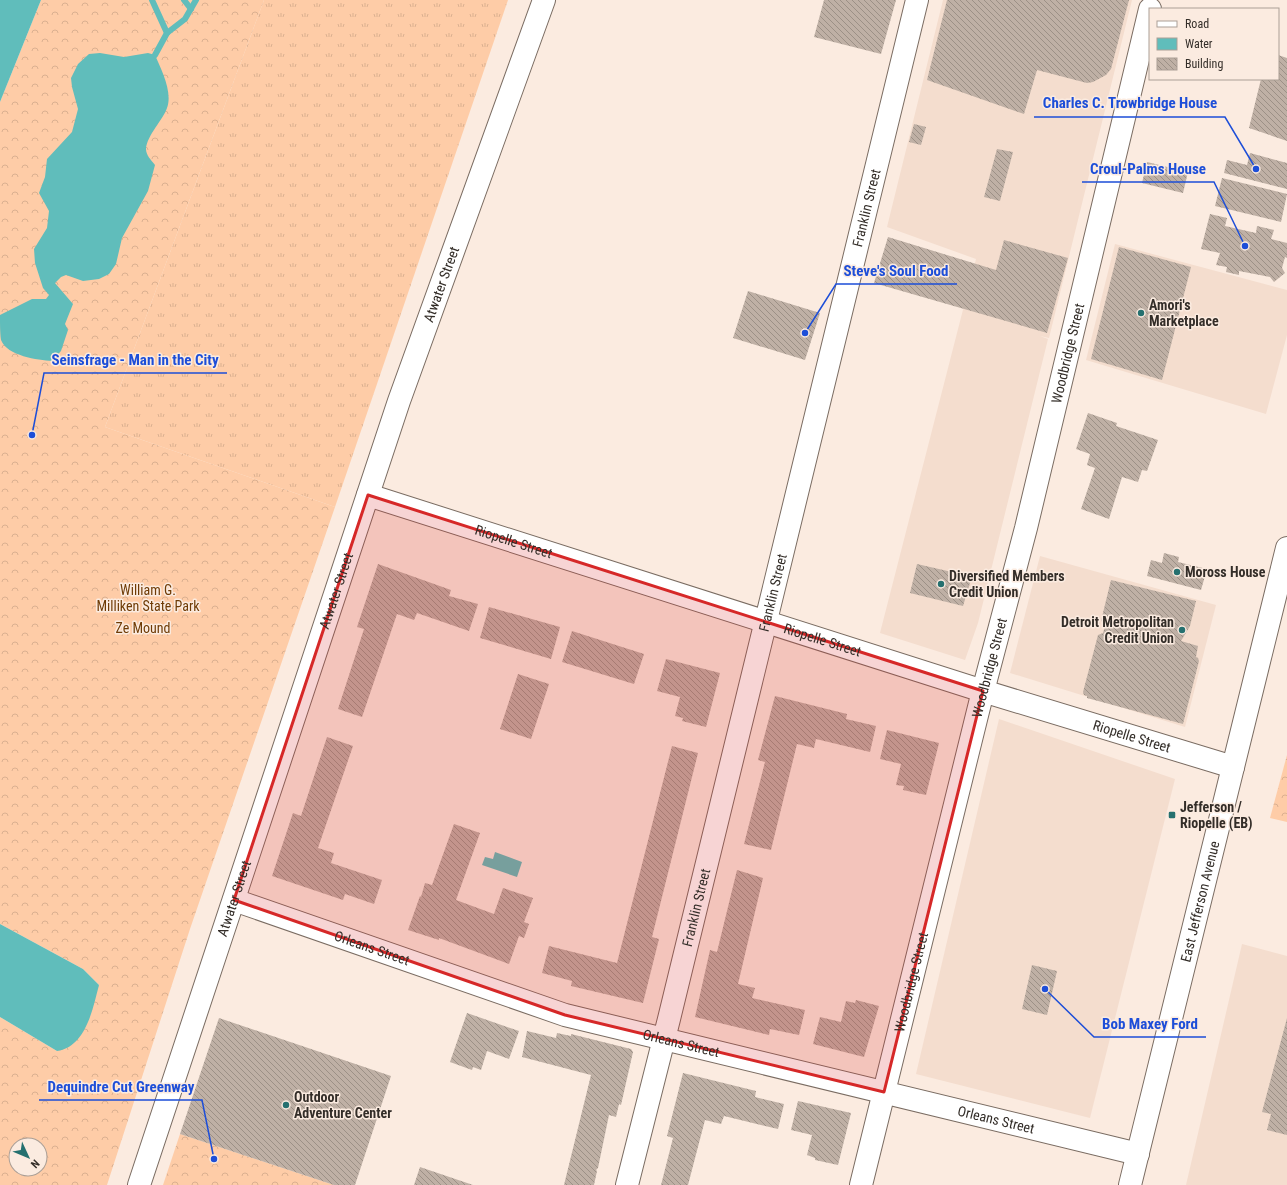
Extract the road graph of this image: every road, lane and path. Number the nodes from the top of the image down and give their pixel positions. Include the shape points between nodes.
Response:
1 (544, 0) edge
2 (917, 0) edge
3 (1149, 13) edge
4 (368, 495) junction
5 (1287, 548) edge
6 (766, 622) junction
7 (983, 691) junction
8 (1233, 767) junction
9 (234, 900) junction
10 (664, 1039) junction
11 (884, 1092) junction
12 (1138, 1154) junction
13 (139, 1185) edge
14 (627, 1185) edge
15 (861, 1185) edge
16 (1130, 1185) edge

1 - 4 street, Atwater Street via 399,401
2 - 6 street, Franklin Street
3 - 7 street, Woodbridge Street via 1026,528
4 - 6 street, Riopelle Street
4 - 9 street, Atwater Street
5 - 8 street, East Jefferson Avenue
6 - 7 street, Riopelle Street
6 - 10 street, Franklin Street
7 - 8 street, Riopelle Street
7 - 11 street, Woodbridge Street
8 - 12 street, East Jefferson Avenue
9 - 10 street, Orleans Street via 532,1004
9 - 13 street, Atwater Street
10 - 11 street, Orleans Street
10 - 14 street, Franklin Street
11 - 12 street, Orleans Street
11 - 15 street, Woodbridge Street
12 - 16 street, East Jefferson Avenue

